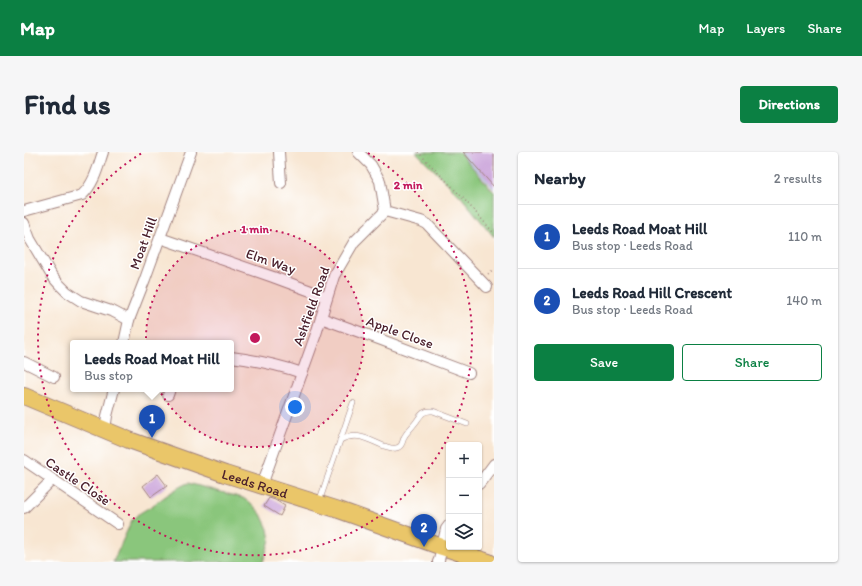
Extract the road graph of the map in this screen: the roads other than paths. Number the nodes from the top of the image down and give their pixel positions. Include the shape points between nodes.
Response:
1 (103, 152) edge
2 (191, 152) edge
3 (279, 152) edge
4 (358, 152) edge
5 (281, 183) dead end
6 (24, 211) edge
7 (385, 211) junction
8 (24, 223) edge
9 (160, 238) junction
10 (487, 287) dead end
11 (327, 297) junction
12 (320, 318) junction
13 (129, 320) junction
14 (125, 340) edge
15 (234, 357) edge
16 (24, 362) edge
17 (302, 373) junction
18 (469, 373) dead end
19 (54, 377) dead end
20 (113, 392) edge
21 (24, 396) edge
22 (353, 403) dead end
23 (467, 424) dead end
24 (106, 430) junction
25 (340, 440) junction
26 (24, 460) edge
27 (494, 464) edge
28 (52, 480) junction
29 (482, 480) edge
30 (262, 485) junction
31 (318, 503) junction
32 (24, 508) edge
33 (118, 524) dead end
34 (446, 529) edge
35 (440, 554) edge
36 (488, 562) edge

1 - 6 street via 91,184 82,195
2 - 9 street, Moat Hill
3 - 5 street
4 - 7 street via 371,164 380,181
7 - 10 street via 427,224
7 - 11 street, Ashfield Road via 354,242 334,276
8 - 13 street via 30,240 52,276 66,292 80,301 114,312
9 - 11 street, Elm Way
9 - 13 street, Moat Hill
11 - 12 street, Ashfield Road
12 - 17 street, Ashfield Road
12 - 18 street, Apple Close
13 - 14 street, Moat Hill
15 - 17 street
16 - 19 street
17 - 30 street, Ashfield Road
20 - 24 street
21 - 24 main road, Leeds Road
22 - 25 lane
23 - 25 lane via 428,411 419,417 397,448 389,448 357,436
24 - 30 main road, Leeds Road
25 - 31 lane
26 - 28 street, Castle Close
27 - 29 street
28 - 32 street
28 - 33 street, Castle Close
30 - 31 main road, Leeds Road
31 - 35 main road, Leeds Road
34 - 35 street
35 - 36 main road, Leeds Road

